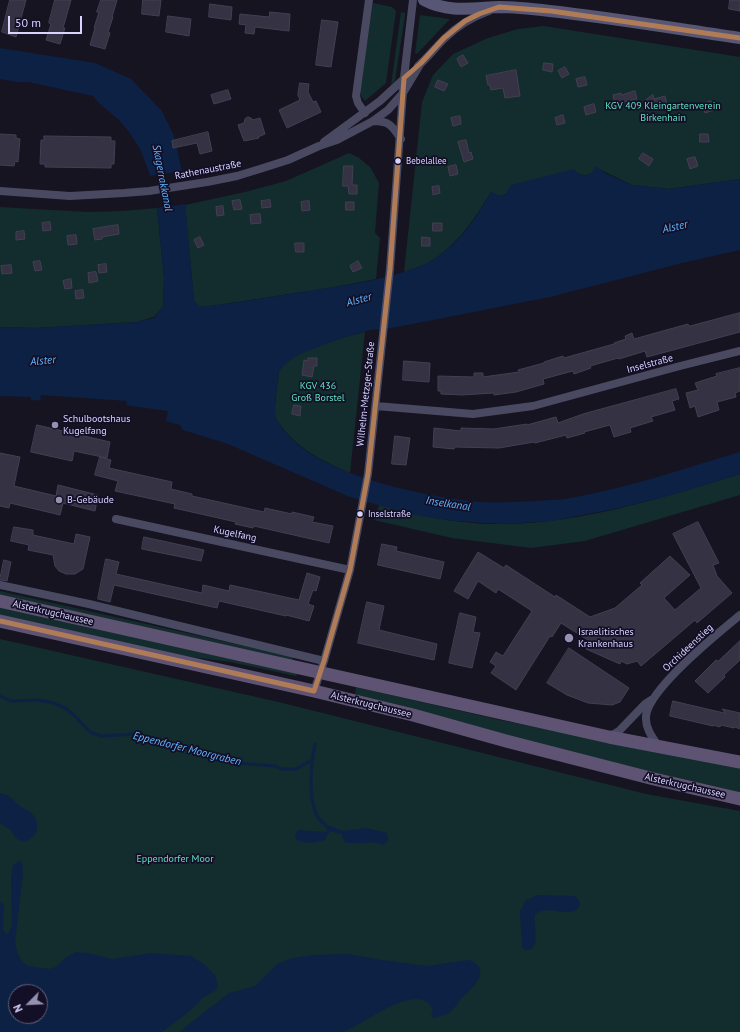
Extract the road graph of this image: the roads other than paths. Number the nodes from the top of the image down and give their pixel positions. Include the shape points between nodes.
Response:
1 (369, 0) edge
2 (413, 0) edge
3 (424, 0) edge
4 (489, 0) edge
5 (499, 7) junction
6 (740, 38) edge
7 (421, 64) junction
8 (404, 78) junction
9 (404, 93) junction
10 (365, 113) junction
11 (373, 121) junction
12 (400, 139) junction
13 (319, 146) junction
14 (0, 191) edge
15 (740, 351) edge
16 (376, 406) junction
17 (116, 519) dead end
18 (350, 570) junction
19 (0, 585) edge
20 (0, 601) edge
21 (740, 615) edge
22 (0, 621) edge
23 (324, 661) junction
24 (320, 673) junction
25 (314, 691) junction
26 (653, 699) junction
27 (608, 737) junction
28 (659, 747) junction
29 (740, 762) edge
30 (740, 799) edge

1 - 10 street via 356,96
2 - 8 street, Wilhelm-Metzger-Straße
3 - 5 street via 432,5 464,9
4 - 5 street
5 - 6 street via 551,11
5 - 7 street, Wilhelm-Metzger-Straße via 465,21 444,38
7 - 8 street, Wilhelm-Metzger-Straße
7 - 9 street, Wilhelm-Metzger-Straße
8 - 9 street, Wilhelm-Metzger-Straße
8 - 10 street, Rathenaustraße
9 - 11 street, Rathenaustraße
9 - 12 street, Wilhelm-Metzger-Straße
10 - 13 street, Rathenaustraße
11 - 12 street via 388,123
11 - 13 street, Rathenaustraße via 337,140
12 - 16 street, Wilhelm-Metzger-Straße
13 - 14 street, Rathenaustraße via 288,160 237,176 149,191 70,196
15 - 16 street, Inselstraße via 533,406 474,414
16 - 18 street, Wilhelm-Metzger-Straße via 368,474
17 - 18 street, Kugelfang
18 - 23 street, Wilhelm-Metzger-Straße
19 - 23 street, Alsterkrugchaussee
20 - 24 main road, Alsterkrugchaussee
21 - 26 street, Orchideenstieg via 709,640 668,680
22 - 25 main road, Alsterkrugchaussee
23 - 24 street, Wilhelm-Metzger-Straße
24 - 25 street, Wilhelm-Metzger-Straße
24 - 27 main road, Alsterkrugchaussee
25 - 30 main road, Alsterkrugchaussee
26 - 27 street, Orchideenstieg via 619,731
26 - 28 street, Orchideenstieg via 646,723
27 - 28 main road, Alsterkrugchaussee
28 - 29 main road, Alsterkrugchaussee

